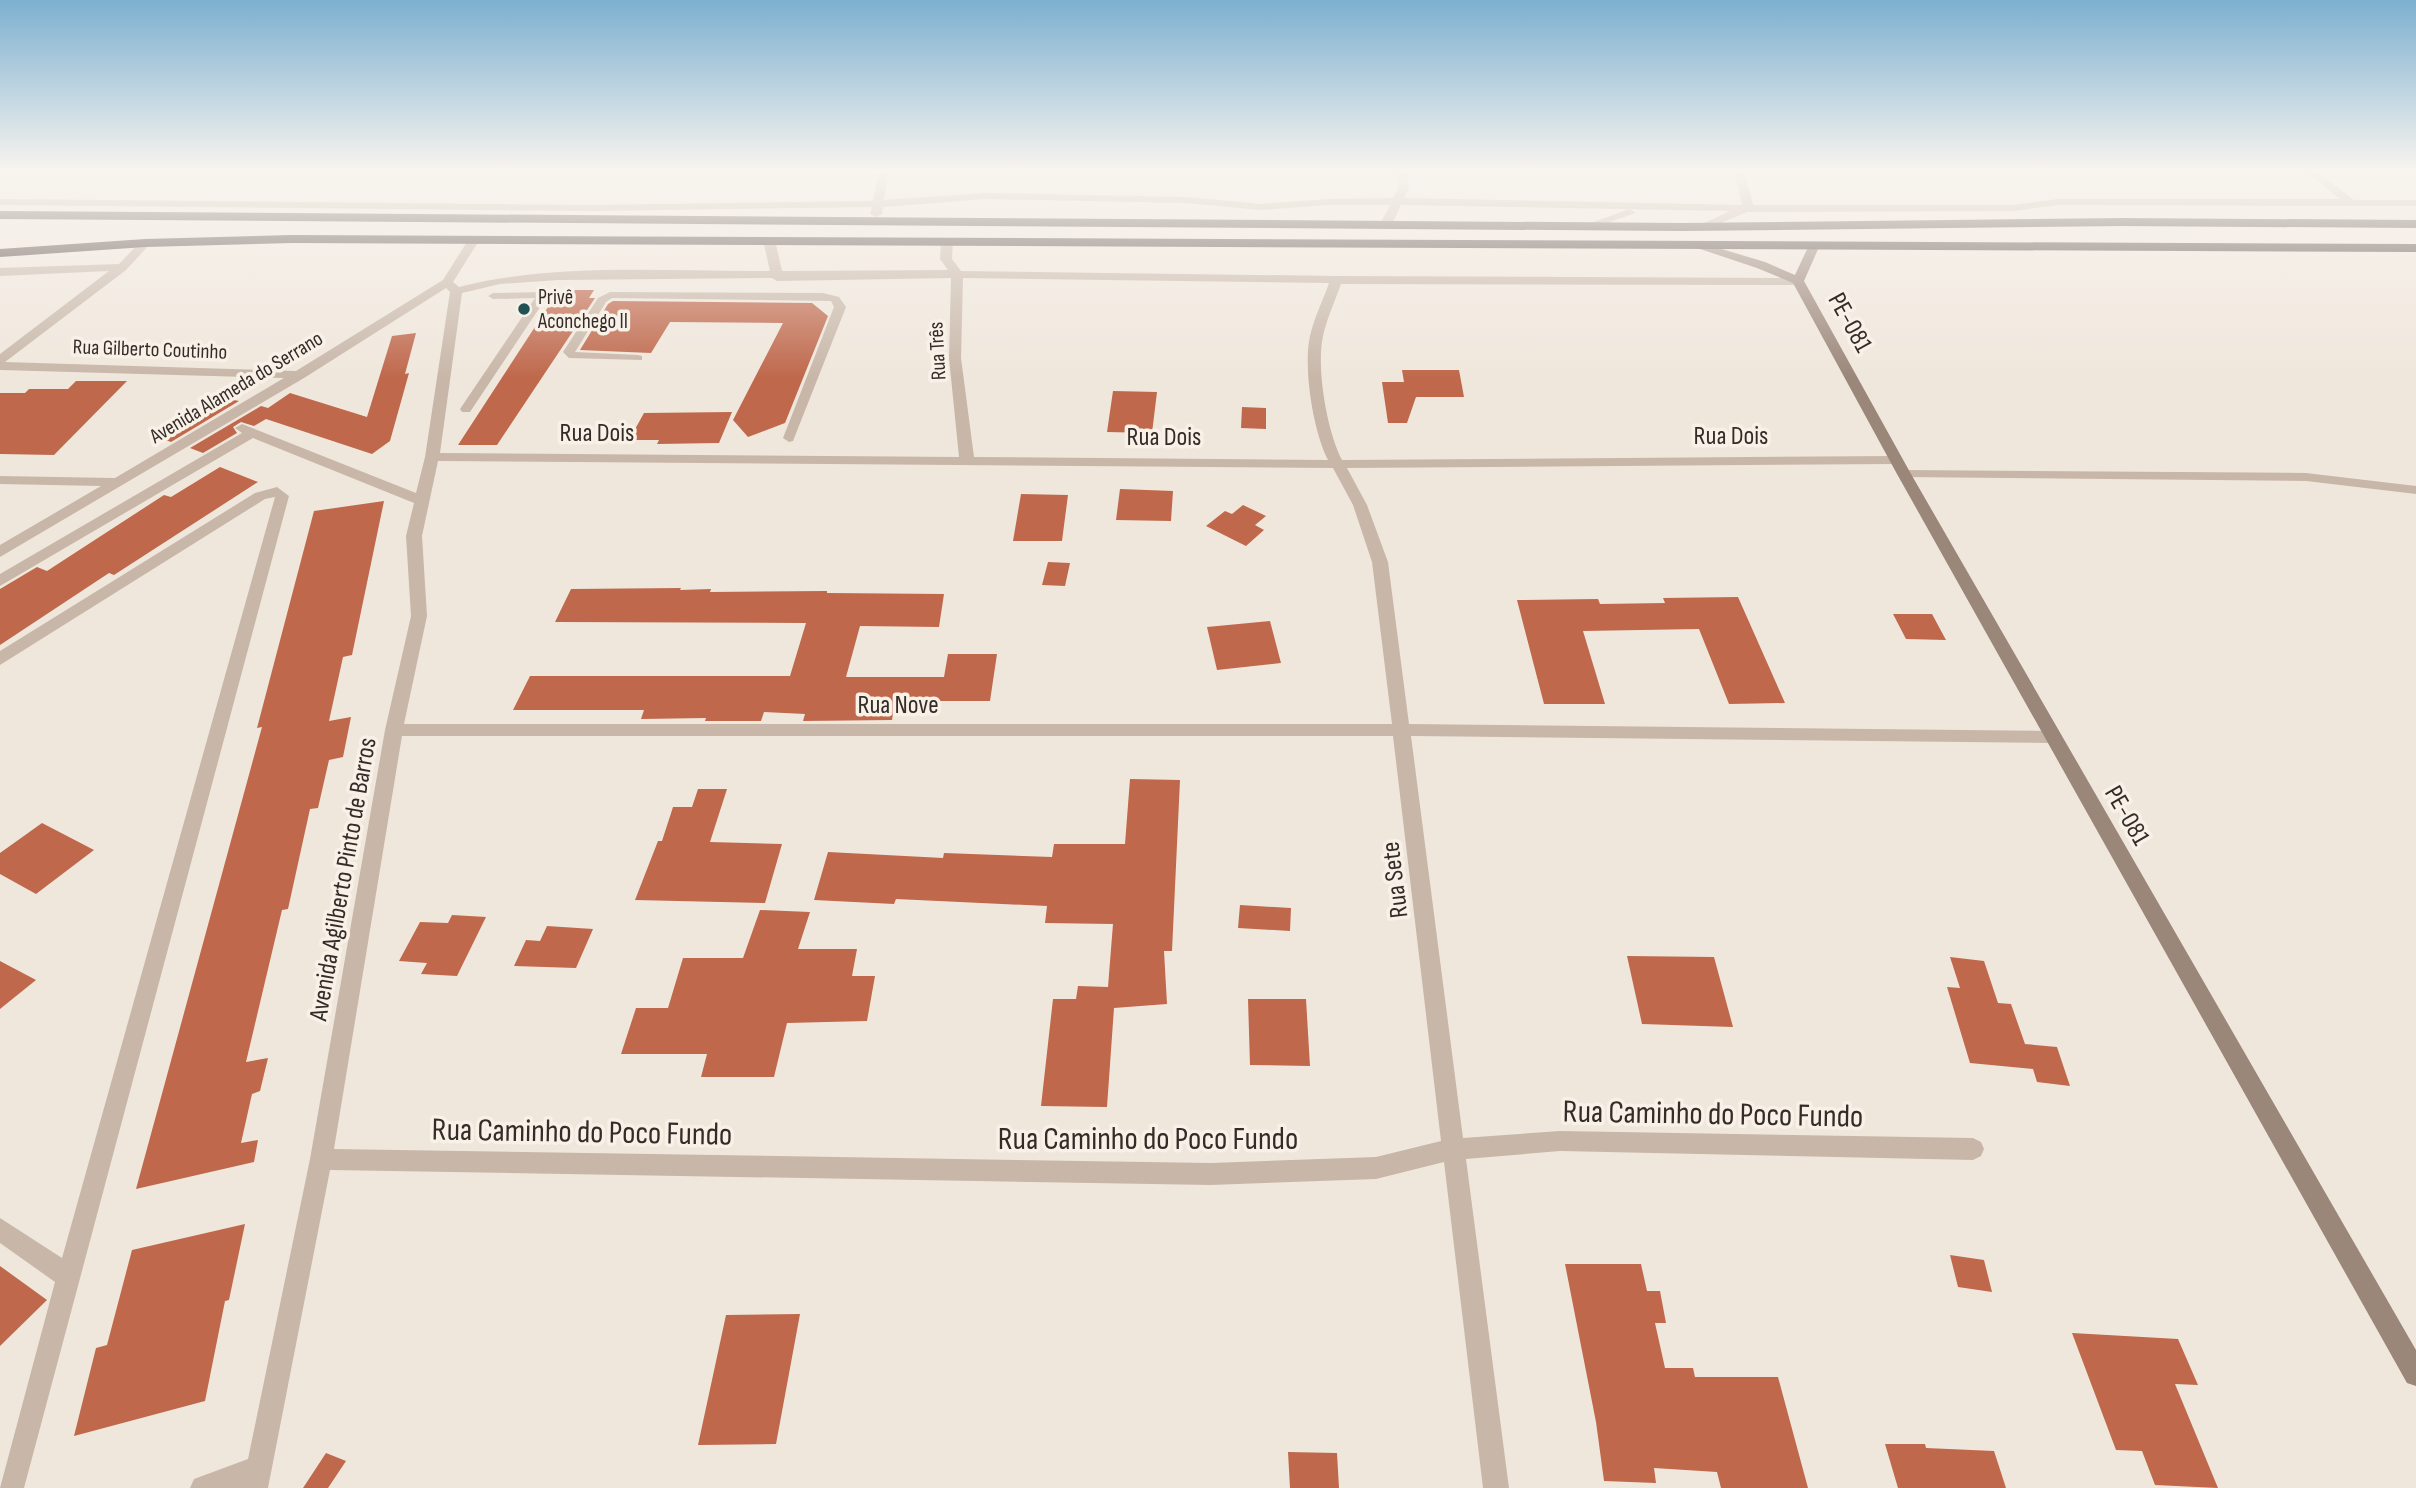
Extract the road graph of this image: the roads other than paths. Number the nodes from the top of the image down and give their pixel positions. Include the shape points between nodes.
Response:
1 (276, 239) edge
2 (474, 239) edge
3 (604, 239) edge
4 (769, 240) junction
5 (947, 241) junction
6 (145, 243) junction
7 (1701, 246) junction
8 (1813, 247) junction
9 (2416, 248) edge
10 (0, 253) edge
11 (121, 267) junction
12 (0, 272) edge
13 (957, 274) junction
14 (777, 277) junction
15 (1336, 279) junction
16 (836, 280) junction
17 (1798, 281) junction
18 (480, 284) junction
19 (452, 286) junction
20 (493, 296) joint
21 (829, 298) junction
22 (638, 358) dead end
23 (0, 360) edge
24 (0, 366) edge
25 (299, 375) junction
26 (466, 409) dead end
27 (223, 420) junction
28 (253, 432) junction
29 (789, 438) dead end
30 (432, 457) junction
31 (967, 461) junction
32 (1338, 464) junction
33 (1900, 467) junction
34 (0, 480) edge
35 (118, 482) junction
36 (2416, 490) edge
37 (422, 501) junction
38 (0, 552) edge
39 (0, 581) edge
40 (0, 659) edge
41 (394, 730) junction
42 (1402, 730) junction
43 (2053, 737) junction
44 (1453, 1149) junction
45 (1973, 1149) dead end
46 (321, 1158) junction
47 (0, 1229) edge
48 (68, 1277) junction
49 (2416, 1374) edge
50 (256, 1478) edge
51 (11, 1488) edge
52 (203, 1488) edge
53 (1496, 1488) edge

1 - 6 highway
2 - 19 street, Avenida Alameda do Serrano
3 - 4 highway
4 - 5 highway
4 - 14 street
5 - 7 highway
5 - 13 street, Rua Três via 946,259
6 - 10 highway
6 - 11 street
7 - 8 highway
7 - 17 street
8 - 9 highway
8 - 17 street
11 - 12 street
11 - 23 street
13 - 15 street
13 - 16 street
13 - 31 street, Rua Três via 955,358
14 - 16 street
14 - 18 street via 558,276
15 - 17 street
15 - 32 street, Rua Sete via 1316,337 1315,367 1321,415
16 - 21 lane
17 - 33 street, PE-081 / PE-081
18 - 19 street
18 - 20 street
19 - 25 street, Avenida Alameda do Serrano
19 - 30 street, Avenida Agilberto Pinto de Barros
20 - 26 lane via 545,291
21 - 22 lane via 610,295 602,300 569,352 580,357
21 - 29 lane via 840,307
24 - 25 street, Rua Gilberto Coutinho
25 - 27 street, Avenida Alameda do Serrano
27 - 28 street
27 - 35 street, Avenida Alameda do Serrano
28 - 37 street
28 - 39 street, Avenida Alameda do Serrano
30 - 31 street, Rua Dois
30 - 37 street, Avenida Agilberto Pinto de Barros
31 - 32 street, Rua Dois
32 - 33 street, Rua Dois
32 - 42 street, Rua Sete via 1360,505 1380,562
33 - 36 street, Rua Dois via 2306,477
33 - 43 street, PE-081 / PE-081
34 - 35 street
35 - 38 street, Avenida Alameda do Serrano
37 - 41 street, Avenida Agilberto Pinto de Barros via 414,536 419,616
40 - 48 street via 260,496 277,491 282,495
41 - 42 street, Rua Nove
41 - 46 street, Avenida Agilberto Pinto de Barros
42 - 43 street
42 - 44 street, Rua Sete
43 - 49 street, PE-081 / PE-081
44 - 45 street, Rua Caminho do Poco Fundo via 1560,1141
44 - 46 street, Rua Caminho do Poco Fundo via 1376,1168 1211,1174
44 - 53 street, Rua Sete
46 - 50 street, Avenida Agilberto Pinto de Barros
47 - 48 street
48 - 51 street
50 - 52 street

